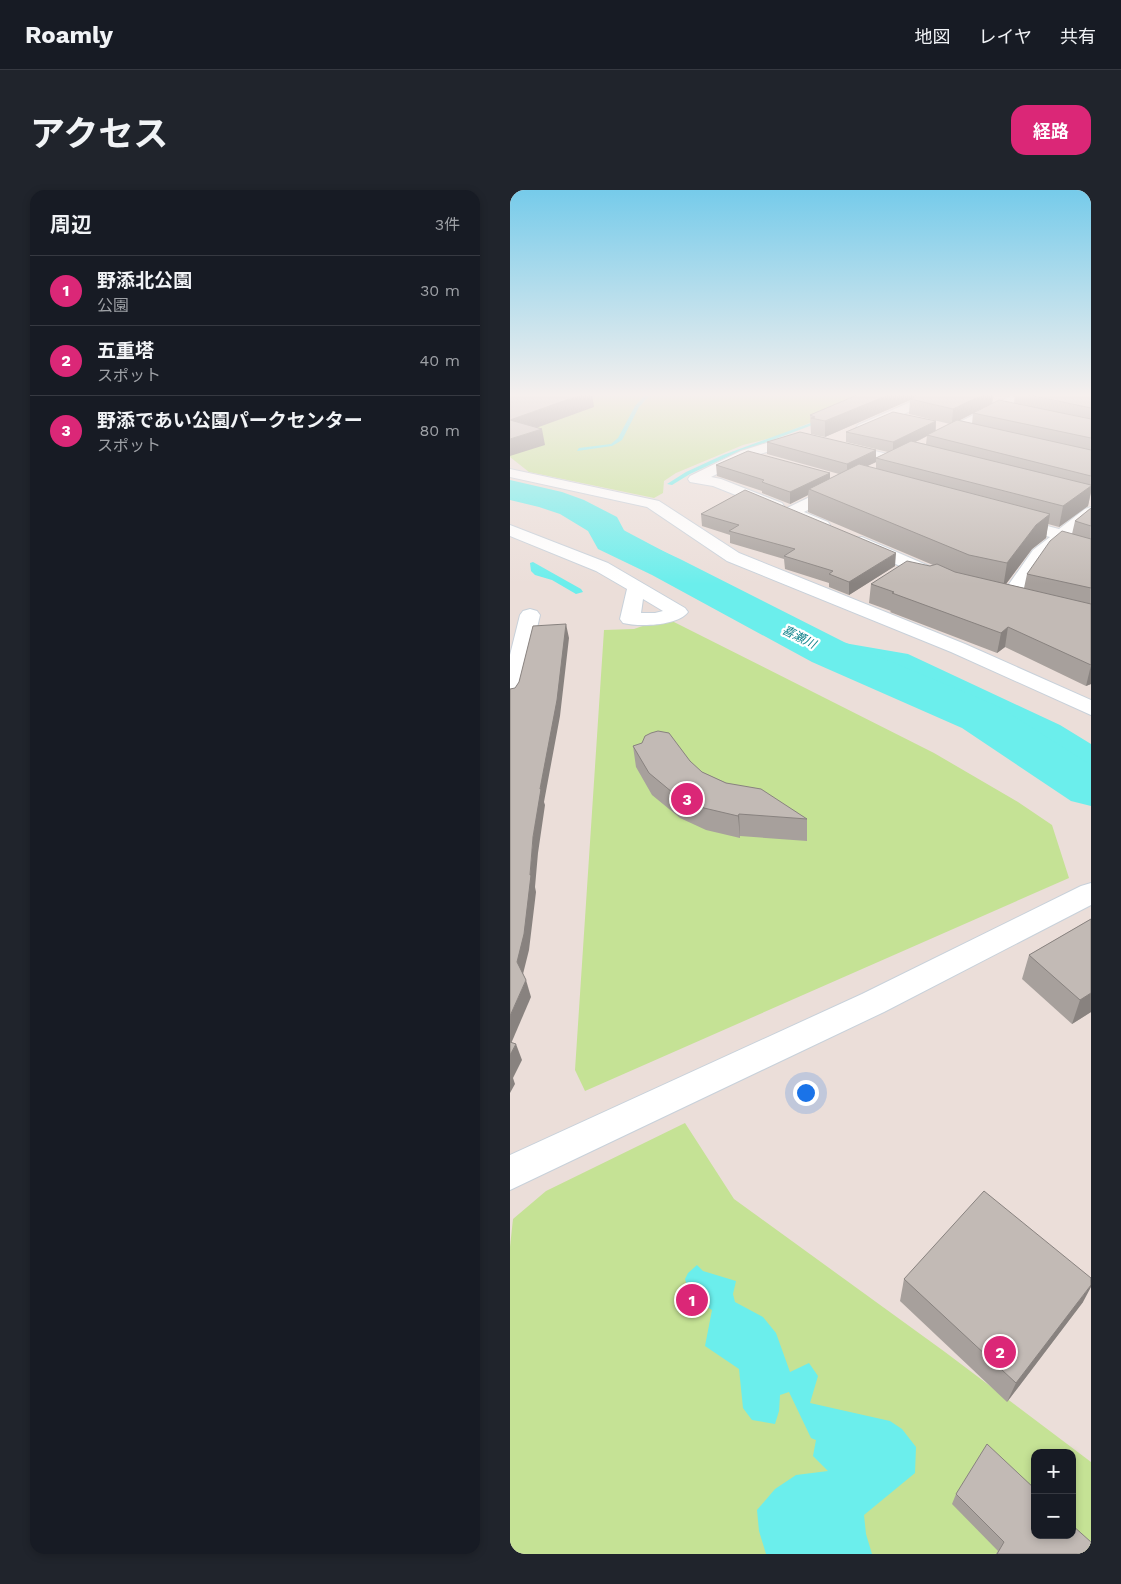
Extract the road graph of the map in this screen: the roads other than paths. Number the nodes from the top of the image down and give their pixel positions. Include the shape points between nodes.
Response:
1 (741, 457) edge
2 (755, 457) edge
3 (900, 457) edge
4 (774, 462) edge
5 (872, 472) edge
6 (510, 473) edge
7 (831, 477) edge
8 (791, 512) junction
9 (1091, 512) edge
10 (996, 518) edge
11 (510, 530) edge
12 (1063, 541) junction
13 (893, 577) edge
14 (636, 588) dead end
15 (868, 593) dead end
16 (992, 593) edge
17 (1009, 597) junction
18 (1027, 601) edge
19 (851, 604) junction
20 (530, 615) dead end
21 (510, 697) edge
22 (1088, 703) edge
23 (1091, 893) edge
24 (510, 1173) edge

1 - 8 street via 695,479 716,482
2 - 4 street
3 - 5 street
6 - 19 street via 653,504 733,557
7 - 8 street via 853,481
8 - 13 street via 955,584 902,572
9 - 12 street
10 - 12 street
11 - 14 street via 594,563
12 - 17 street via 1039,554
15 - 19 street
16 - 17 street
17 - 18 street
19 - 22 street
20 - 21 street
23 - 24 street via 873,1003

